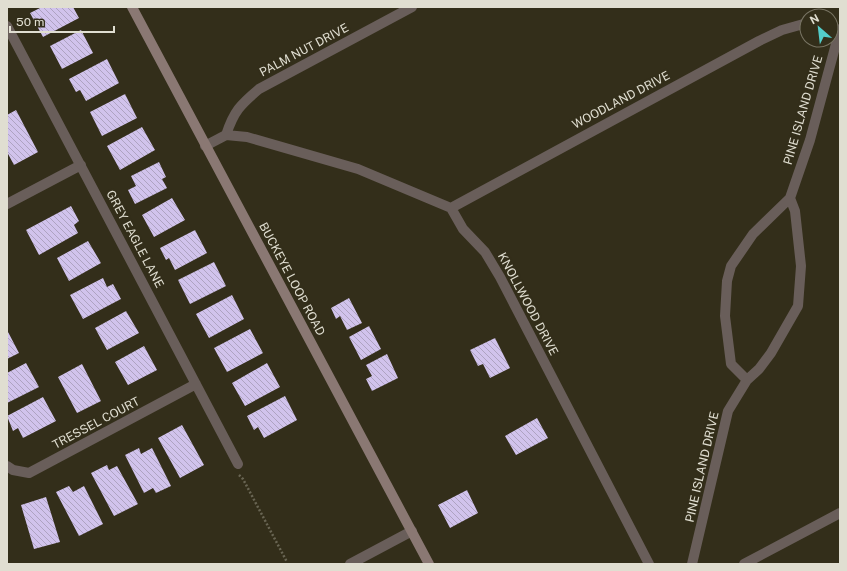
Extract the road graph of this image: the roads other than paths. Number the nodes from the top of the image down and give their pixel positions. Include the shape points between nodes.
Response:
1 (132, 7) edge
2 (412, 7) edge
3 (799, 25) edge
4 (7, 26) edge
5 (840, 28) edge
6 (226, 135) junction
7 (205, 146) junction
8 (81, 165) junction
9 (790, 198) junction
10 (7, 204) edge
11 (451, 208) junction
12 (747, 380) junction
13 (196, 384) junction
14 (7, 466) edge
15 (237, 469) road end
16 (840, 513) edge
17 (412, 532) junction
18 (350, 564) edge
19 (429, 564) edge
20 (649, 564) edge
21 (692, 564) edge
22 (744, 564) edge

1 - 7 street, BUCKEYE LOOP ROAD
2 - 6 street, PALM NUT DRIVE via 259,89 239,106
3 - 11 street, WOODLAND DRIVE via 759,41
4 - 8 street, GREY EAGLE LANE
5 - 9 street, PINE ISLAND DRIVE via 810,140
6 - 7 street
6 - 11 street via 246,137 333,161 390,181
7 - 17 street, BUCKEYE LOOP ROAD
8 - 10 street
8 - 13 street, GREY EAGLE LANE
9 - 12 street, PINE ISLAND DRIVE via 795,211 801,266 798,306 771,353
9 - 12 street, PINE ISLAND DRIVE via 750,238 731,266 726,281 725,316 731,364
11 - 20 street, KNOLLWOOD DRIVE via 463,229 485,252 500,277
12 - 21 street, PINE ISLAND DRIVE via 728,411
13 - 14 street, TRESSEL COURT via 36,470 29,473
13 - 15 street, GREY EAGLE LANE
16 - 22 street
17 - 18 street
17 - 19 street, BUCKEYE LOOP ROAD

